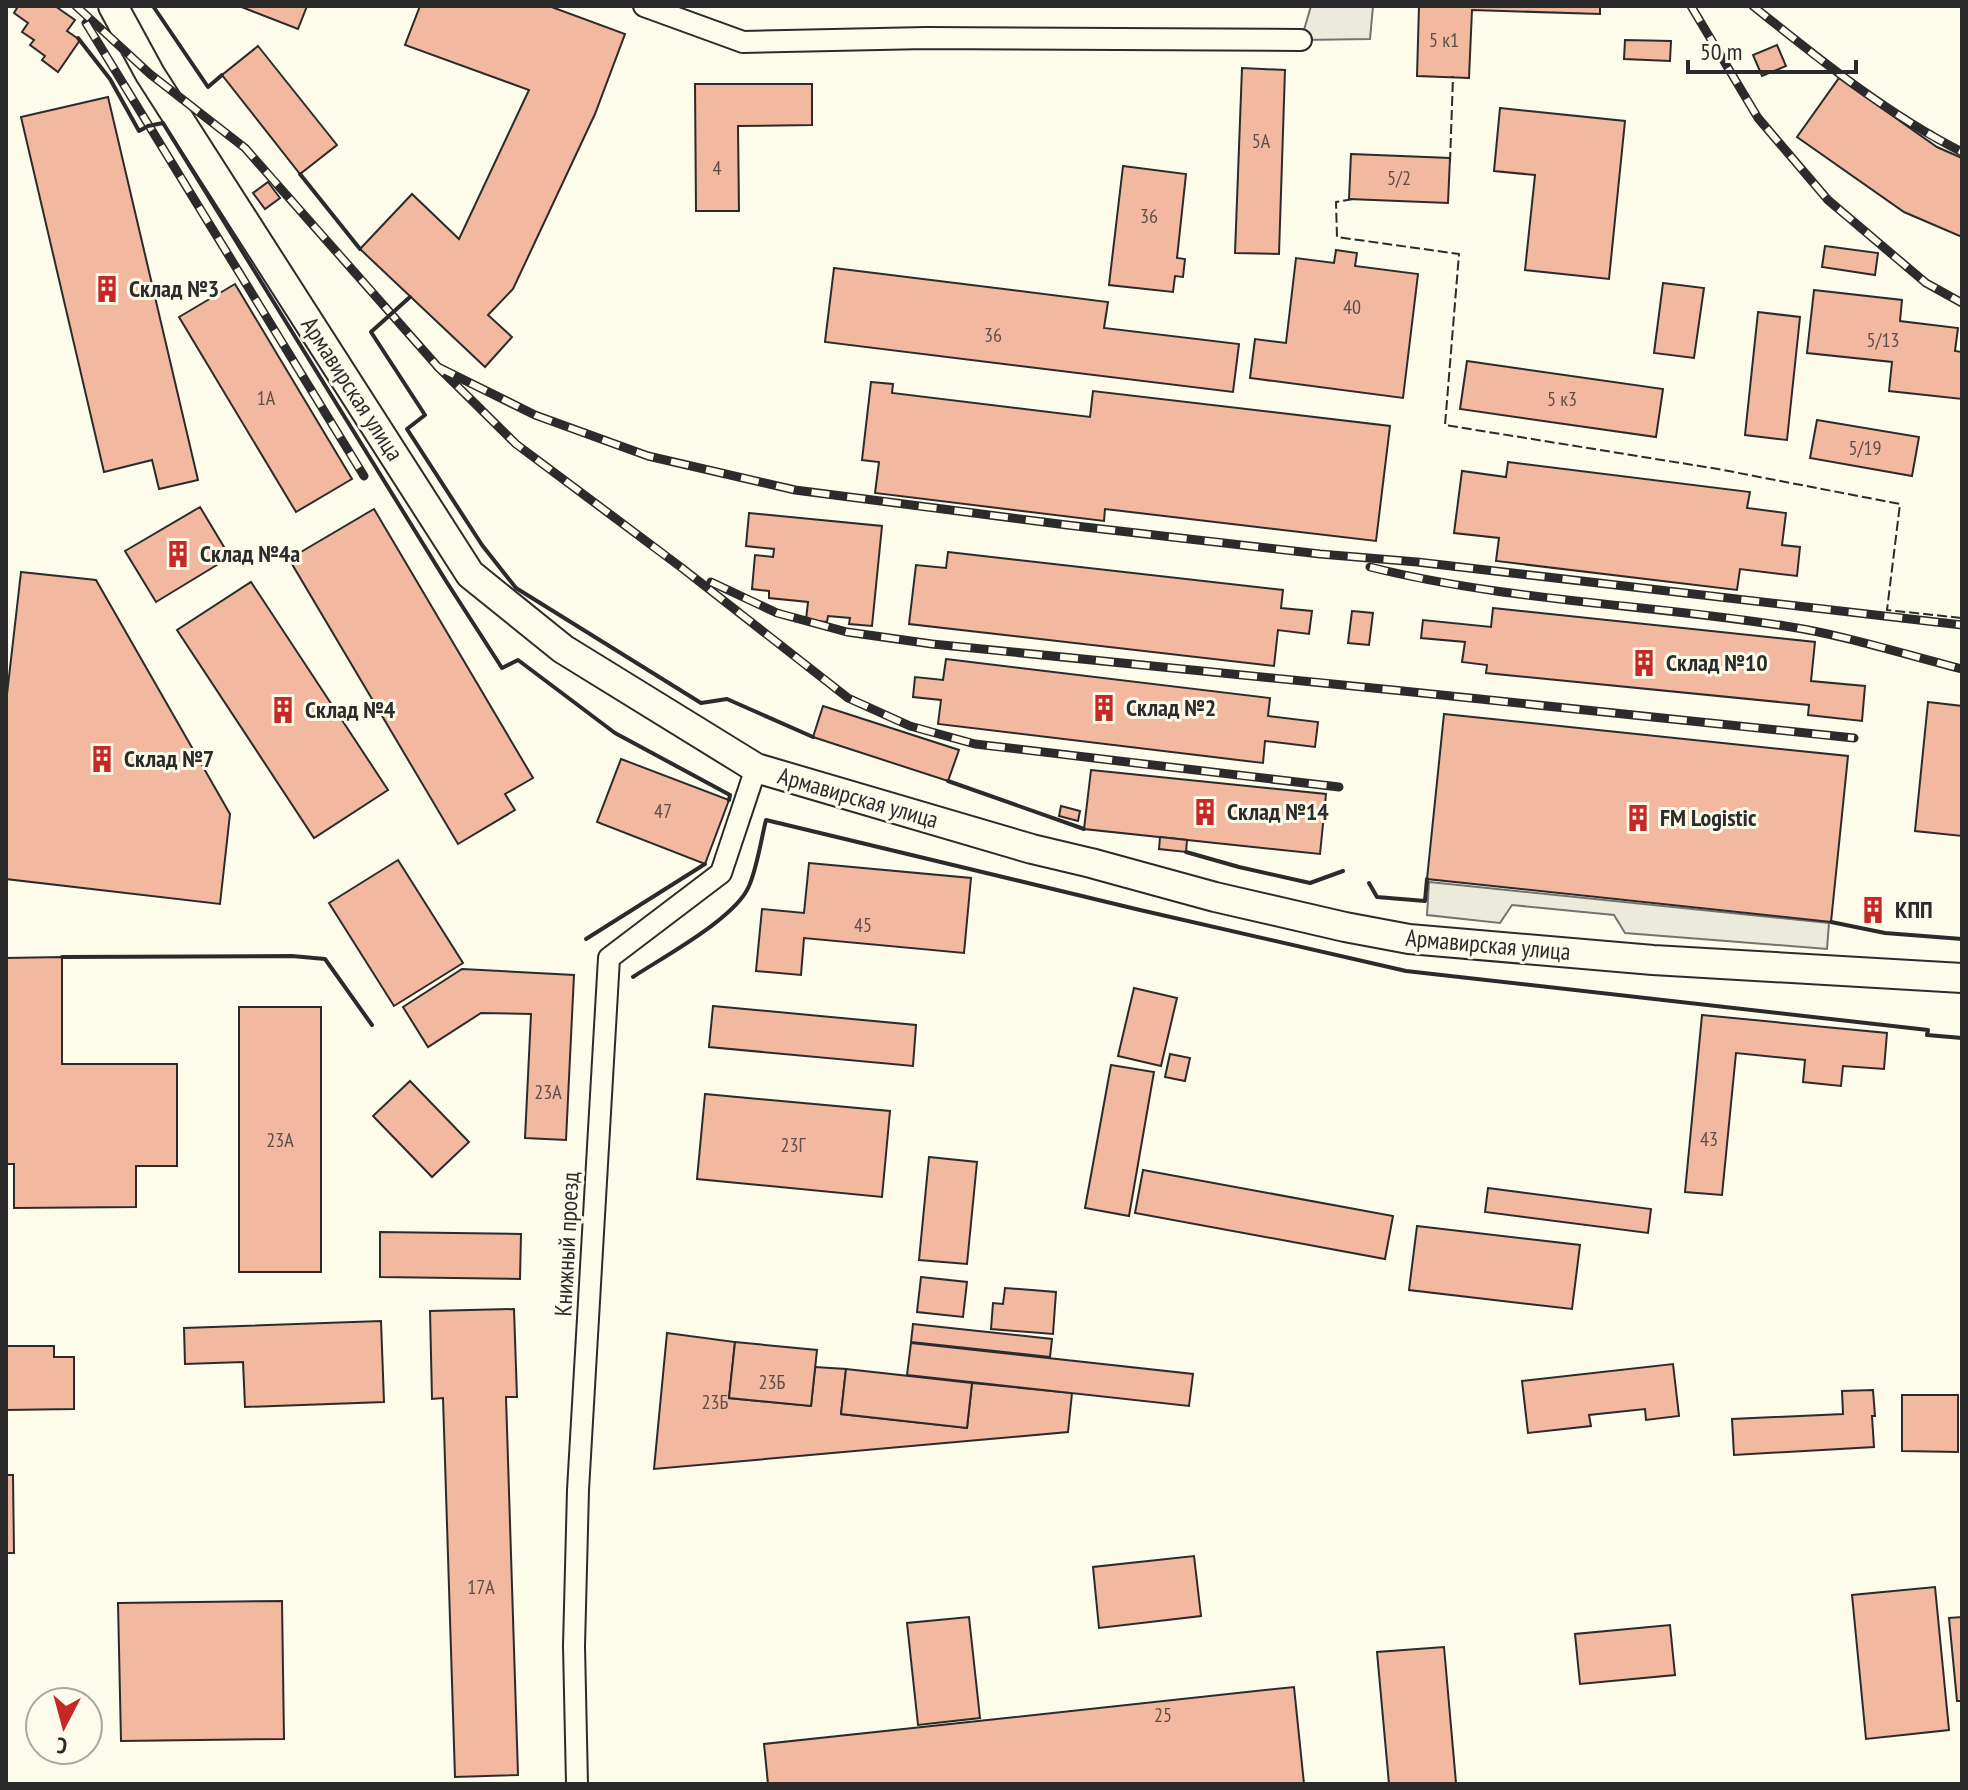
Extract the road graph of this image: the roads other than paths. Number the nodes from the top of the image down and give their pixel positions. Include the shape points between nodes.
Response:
1 (113, 6) edge
2 (644, 6) edge
3 (1301, 40) dead end
4 (756, 768) junction
5 (1962, 978) edge
6 (577, 1784) edge

1 - 4 main road, Армавирская улица via 150,74 470,574 563,649
2 - 3 street via 743,42
4 - 5 main road, Армавирская улица via 1032,849 1215,897 1396,936 1653,960
4 - 6 street, Книжный проезд via 721,873 609,958 578,1490

